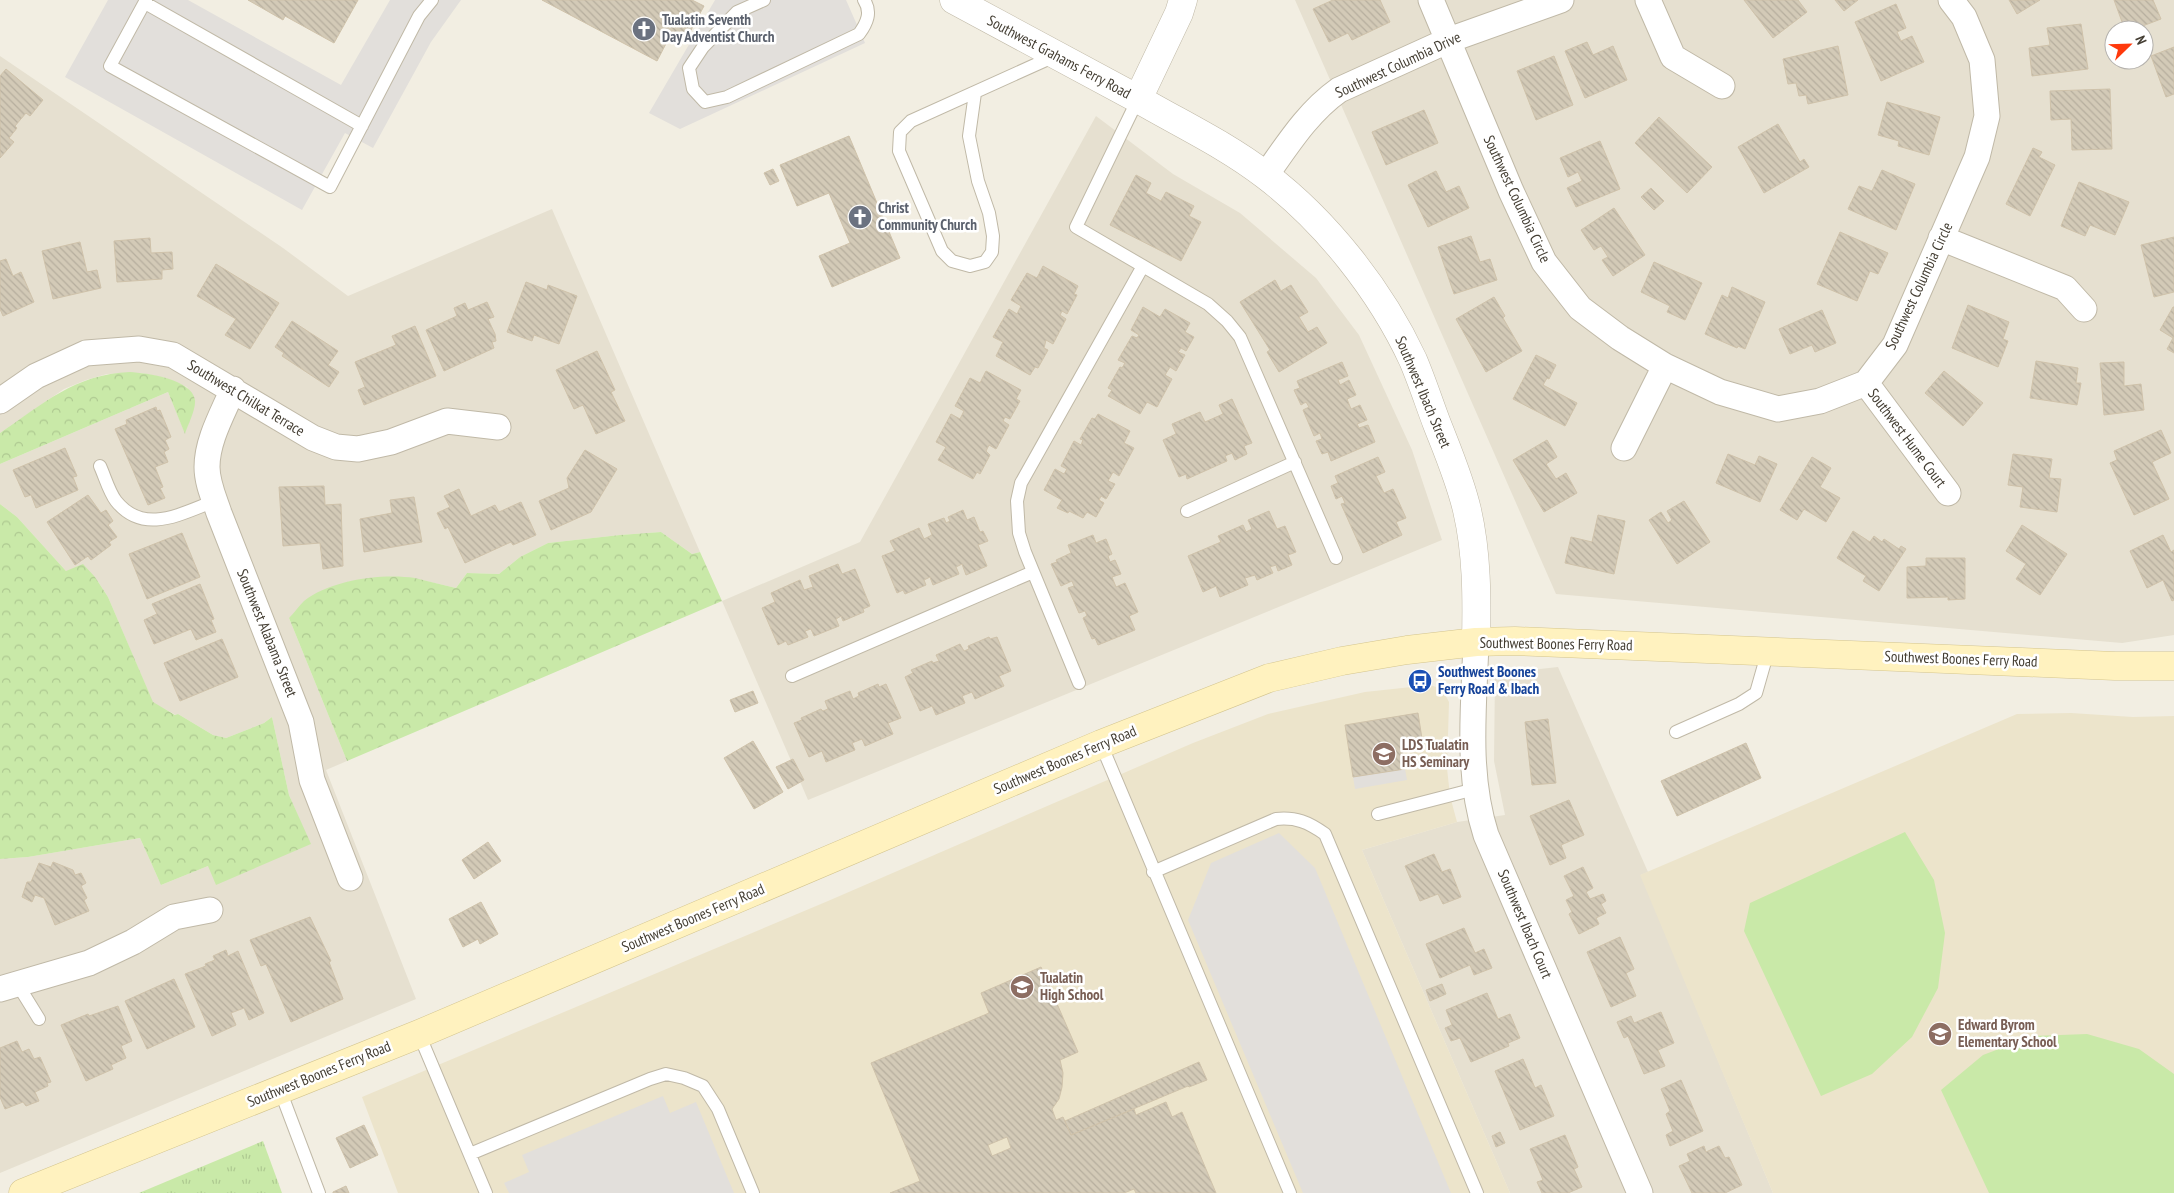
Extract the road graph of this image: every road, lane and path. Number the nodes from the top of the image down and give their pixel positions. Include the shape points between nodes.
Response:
1 (432, 0) edge
2 (764, 0) edge
3 (864, 0) edge
4 (954, 0) edge
5 (1183, 0) edge
6 (1431, 0) edge
7 (1561, 0) edge
8 (1648, 0) edge
9 (1951, 0) edge
10 (146, 2) edge
11 (1449, 40) junction
12 (1057, 56) junction
13 (1722, 86) dead end
14 (975, 93) junction
15 (1138, 99) junction
16 (362, 126) junction
17 (1266, 175) junction
18 (1941, 238) junction
19 (1142, 266) junction
20 (2084, 309) dead end
21 (1665, 366) junction
22 (1866, 383) junction
23 (233, 389) junction
24 (0, 401) edge
25 (498, 427) dead end
26 (1624, 448) dead end
27 (1295, 462) junction
28 (100, 466) dead end
29 (1948, 493) dead end
30 (215, 501) junction
31 (1187, 511) dead end
32 (1336, 558) dead end
33 (1033, 572) junction
34 (1476, 642) junction
35 (1768, 651) junction
36 (2174, 666) edge
37 (792, 676) dead end
38 (1079, 683) dead end
39 (1676, 732) dead end
40 (1101, 744) junction
41 (1475, 789) junction
42 (1378, 814) dead end
43 (1153, 872) junction
44 (350, 878) dead end
45 (210, 910) dead end
46 (9, 987) edge
47 (39, 1019) dead end
48 (419, 1034) junction
49 (280, 1090) junction
50 (470, 1154) junction
51 (23, 1193) edge
52 (319, 1193) edge
53 (486, 1193) edge
54 (753, 1193) edge
55 (1290, 1193) edge
56 (1477, 1193) edge
57 (1640, 1193) edge

1 - 16 lane via 420,16
2 - 3 lane via 737,12 703,47 689,68 693,89 706,102 727,97 859,34 867,22 868,7
4 - 12 street, Southwest Grahams Ferry Road
5 - 15 street
6 - 11 street, Southwest Columbia Circle
7 - 11 street, Southwest Columbia Drive
8 - 13 street via 1674,57
9 - 18 street, Southwest Columbia Circle via 1964,17 1982,60 1987,116 1977,157
10 - 16 lane
10 - 16 lane via 110,66 330,187
11 - 17 street, Southwest Columbia Drive via 1339,90 1324,100 1303,122
11 - 21 street, Southwest Columbia Circle via 1544,262 1580,308
12 - 14 lane
12 - 15 street, Southwest Grahams Ferry Road
14 - 14 lane via 911,121 900,132 899,151 942,251 952,261 970,266 985,262 992,252 993,236 969,136
15 - 17 street, Southwest Ibach Street
15 - 19 lane via 1076,227
17 - 34 street, Southwest Ibach Street via 1348,257 1378,299 1413,361 1460,483 1467,511 1477,596
18 - 20 street via 2065,288
18 - 22 street, Southwest Columbia Circle via 1895,345
19 - 27 lane via 1218,312 1240,336
19 - 33 lane via 1021,482 1017,519
21 - 22 street, Southwest Columbia Circle via 1720,392 1778,409 1820,401
21 - 26 street
22 - 29 street, Southwest Hume Court
23 - 24 street, Southwest Chilkat Terrace via 173,355 139,349 86,353 36,376
23 - 25 street, Southwest Chilkat Terrace via 313,438 336,447 358,449 390,442 448,421
23 - 30 street, Southwest Alabama Street via 209,452 207,469
27 - 31 lane
27 - 32 lane
28 - 30 lane via 115,500 129,514 146,520 160,520
30 - 44 street, Southwest Alabama Street via 301,722 312,780
33 - 37 lane
33 - 38 lane
34 - 35 main road, Southwest Boones Ferry Road via 1568,642
34 - 40 main road, Southwest Boones Ferry Road via 1342,660 1269,678
34 - 41 street, Southwest Ibach Court
35 - 36 main road, Southwest Boones Ferry Road
35 - 39 lane via 1756,693
40 - 43 lane
40 - 48 main road, Southwest Boones Ferry Road
41 - 42 lane
41 - 57 street, Southwest Ibach Court via 1486,835
43 - 55 lane
43 - 56 lane via 1276,819 1310,822 1324,834
45 - 46 street via 174,917 134,942 89,963
46 - 47 lane
48 - 49 main road, Southwest Boones Ferry Road
48 - 50 lane
49 - 51 main road, Southwest Boones Ferry Road
49 - 52 lane
50 - 53 lane
50 - 54 lane via 666,1074 703,1086 718,1109

